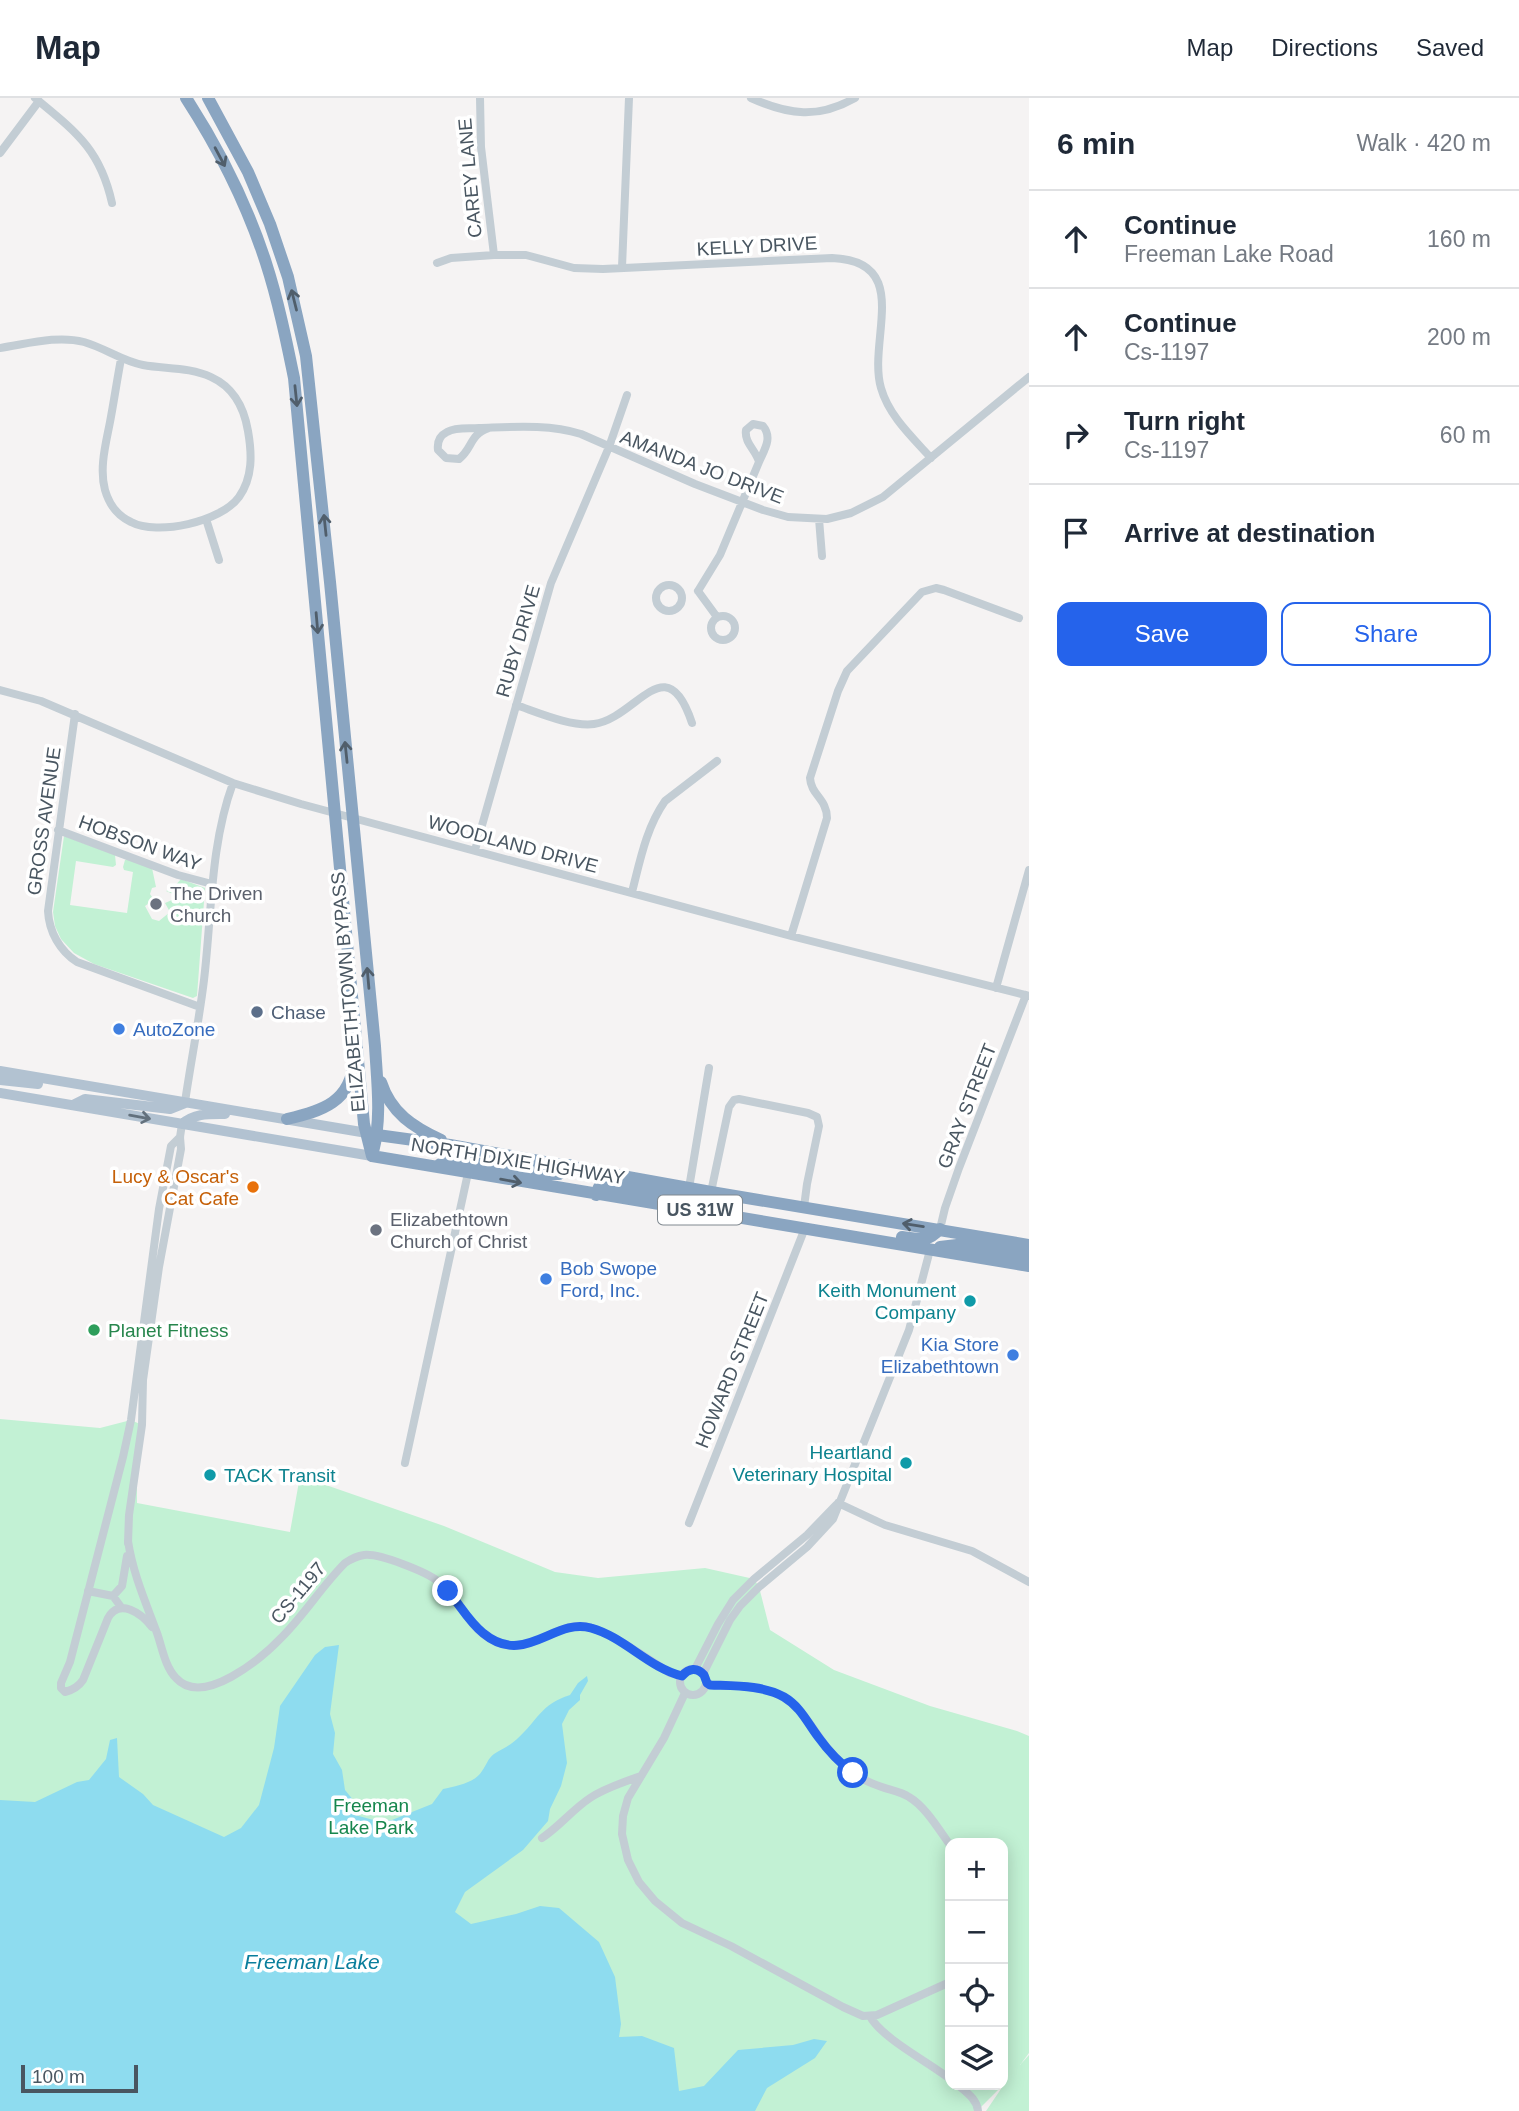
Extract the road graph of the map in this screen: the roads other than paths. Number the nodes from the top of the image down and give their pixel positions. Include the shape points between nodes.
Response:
1 (176, 98) edge
2 (186, 98) edge
3 (208, 98) edge
4 (218, 98) edge
5 (480, 98) edge
6 (629, 98) edge
7 (751, 98) edge
8 (855, 98) edge
9 (37, 100) edge
10 (209, 136) junction
11 (236, 147) junction
12 (0, 153) edge
13 (112, 203) dead end
14 (494, 255) junction
15 (437, 263) dead end
16 (622, 267) junction
17 (0, 348) edge
18 (121, 359) junction
19 (1029, 377) edge
20 (627, 395) dead end
21 (489, 428) junction
22 (609, 447) junction
23 (931, 458) junction
24 (759, 462) dead end
25 (743, 503) junction
26 (206, 519) junction
27 (818, 519) junction
28 (822, 556) dead end
29 (219, 560) dead end
30 (698, 591) junction
31 (680, 594) dead end
32 (717, 617) dead end
33 (1019, 618) dead end
34 (0, 690) edge
35 (516, 705) junction
36 (75, 714) junction
37 (692, 723) dead end
38 (717, 761) dead end
39 (233, 783) junction
40 (58, 830) junction
41 (475, 850) junction
42 (1029, 870) edge
43 (212, 884) junction
44 (632, 892) junction
45 (1019, 905) junction
46 (1029, 908) edge
47 (792, 936) junction
48 (996, 988) junction
49 (1028, 996) edge
50 (200, 1007) junction
51 (356, 1037) junction
52 (375, 1046) junction
53 (709, 1068) dead end
54 (0, 1071) edge
55 (0, 1080) edge
56 (103, 1089) junction
57 (0, 1093) edge
58 (185, 1102) junction
59 (73, 1105) junction
60 (285, 1119) junction
61 (183, 1124) junction
62 (372, 1134) junction
63 (180, 1137) junction
64 (450, 1145) junction
65 (372, 1156) junction
66 (569, 1165) junction
67 (432, 1167) junction
68 (468, 1173) junction
69 (689, 1188) junction
70 (711, 1192) junction
71 (596, 1195) junction
72 (745, 1198) junction
73 (804, 1207) junction
74 (690, 1209) junction
75 (805, 1228) junction
76 (940, 1229) junction
77 (1029, 1245) edge
78 (930, 1250) junction
79 (1029, 1256) edge
80 (1029, 1266) edge
81 (405, 1463) dead end
82 (838, 1503) junction
83 (689, 1523) dead end
84 (128, 1541) junction
85 (1029, 1582) edge
86 (88, 1591) junction
87 (113, 1596) junction
88 (121, 1607) junction
89 (156, 1632) junction
90 (702, 1675) junction
91 (682, 1676) junction
92 (685, 1693) junction
93 (641, 1776) junction
94 (542, 1838) dead end
95 (945, 1839) edge
96 (945, 1984) edge
97 (870, 2016) junction
98 (945, 2075) edge
99 (964, 2090) edge
100 (978, 2111) edge

1 - 10 highway
2 - 10 highway, ELIZABETHTOWN BYPASS
3 - 11 highway, ELIZABETHTOWN BYPASS
4 - 11 highway
5 - 14 street, CAREY LANE
6 - 16 street
7 - 8 street via 804,113 830,110
9 - 12 street
9 - 13 street via 92,151 107,180
10 -> 51 highway, ELIZABETHTOWN BYPASS via 258,239 294,377
52 -> 11 highway, ELIZABETHTOWN BYPASS via 306,356 280,250
14 - 15 street, KELLY DRIVE
14 - 16 street, KELLY DRIVE via 526,255 574,268
16 - 23 street, KELLY DRIVE via 832,258 862,264 881,290 877,364 881,390 896,418
17 - 18 street via 70,340
18 - 26 street via 104,463 108,498 123,517 145,527
18 - 26 street via 205,374 226,386 237,400 250,441 250,473 238,499
19 - 23 street, AMANDA JO DRIVE
20 - 22 street, RUBY DRIVE
21 - 21 street, AMANDA JO DRIVE via 449,431 439,439 439,450 446,458 459,459 478,433
21 - 22 street, AMANDA JO DRIVE via 563,429
22 - 25 street, AMANDA JO DRIVE
22 - 35 street, RUBY DRIVE via 551,583
23 - 27 street, AMANDA JO DRIVE via 870,504 838,517
24 - 25 street
25 - 27 street, AMANDA JO DRIVE via 775,514
25 - 30 street
26 - 29 street
27 - 28 street
30 - 31 street
30 - 32 street
33 - 47 street via 944,590 929,589 912,601 848,671 810,778 827,818
34 - 36 street, WOODLAND DRIVE
35 - 37 street via 571,722 594,724 664,687 681,698
35 - 41 street, RUBY DRIVE
36 - 39 street, WOODLAND DRIVE
36 - 40 street, GROSS AVENUE
38 - 44 street via 659,810 651,823
39 - 41 street, WOODLAND DRIVE
39 - 43 street via 216,846
40 - 43 street, HOBSON WAY
40 - 50 street, GROSS AVENUE via 48,911 66,954
41 - 44 street, WOODLAND DRIVE
42 - 45 street
43 - 50 street
44 - 47 street, WOODLAND DRIVE
45 - 46 street
45 - 48 street
47 - 48 street, WOODLAND DRIVE
48 - 49 street, WOODLAND DRIVE
49 - 76 street, GRAY STREET
50 - 58 street
51 - 60 highway via 353,1072 344,1092 325,1108
51 - 62 highway, ELIZABETHTOWN BYPASS
52 - 62 highway, ELIZABETHTOWN BYPASS via 379,1104
52 - 64 highway via 384,1090 398,1113
53 - 69 street
54 - 56 main road, US 31W
55 - 56 main road via 94,1094
56 - 58 main road, US 31W
57 - 59 main road, NORTH DIXIE HIGHWAY / US 31W
58 - 59 main road via 170,1109 85,1099
58 - 60 main road, US 31W
59 -> 61 main road, NORTH DIXIE HIGHWAY / US 31W
60 - 61 main road via 272,1123 206,1114 191,1116
60 - 62 main road, US 31W
61 - 63 street
61 - 65 main road, NORTH DIXIE HIGHWAY / US 31W
62 - 64 highway, US 31W
62 - 65 highway, ELIZABETHTOWN BYPASS
63 - 84 street via 143,1380
63 - 86 street via 171,1146 159,1209 128,1434
64 - 66 highway, NORTH DIXIE HIGHWAY / US 31W
65 - 67 highway, NORTH DIXIE HIGHWAY / US 31W
66 - 67 highway via 559,1174 444,1162
66 - 69 highway, NORTH DIXIE HIGHWAY / US 31W
67 - 68 highway, NORTH DIXIE HIGHWAY / US 31W
68 -> 71 highway, NORTH DIXIE HIGHWAY / US 31W
68 - 81 street
69 - 70 highway, NORTH DIXIE HIGHWAY / US 31W
70 - 72 highway, NORTH DIXIE HIGHWAY / US 31W
70 - 73 street via 729,1107 740,1099 817,1117 820,1126
71 - 72 highway via 599,1187 607,1185 718,1203
71 - 74 highway, NORTH DIXIE HIGHWAY / US 31W
72 - 73 highway, NORTH DIXIE HIGHWAY / US 31W
76 -> 73 highway, NORTH DIXIE HIGHWAY / US 31W
74 - 75 highway, NORTH DIXIE HIGHWAY / US 31W
74 - 76 highway via 752,1212 926,1240
75 - 78 highway, NORTH DIXIE HIGHWAY / US 31W
75 - 83 street, HOWARD STREET
76 - 77 highway, NORTH DIXIE HIGHWAY / US 31W
78 - 79 highway via 957,1245
78 - 80 highway, NORTH DIXIE HIGHWAY / US 31W
78 - 82 street via 909,1330
82 - 85 street via 885,1525 972,1551
82 - 90 street via 833,1519 807,1547 740,1605
84 - 87 street via 122,1586
84 - 89 street, CS-1197
86 - 87 street
86 - 88 street via 61,1684 65,1692 83,1680 111,1612
87 - 88 street
88 - 89 street via 147,1620
89 - 91 street, CS-1197 via 176,1679 197,1688 214,1685 265,1653 345,1563 366,1554 438,1581 478,1629 499,1643 528,1644 583,1626
90 - 91 street via 686,1672
90 - 92 street via 705,1689
90 - 95 street via 710,1685 766,1690 785,1697 838,1760 870,1783 916,1801
91 - 92 street
92 - 93 street
93 - 94 street via 590,1798
93 - 97 street via 625,1807 622,1834 631,1868 655,1901 682,1923 843,2007
96 - 97 street
97 - 98 street via 884,2034
99 - 100 street

